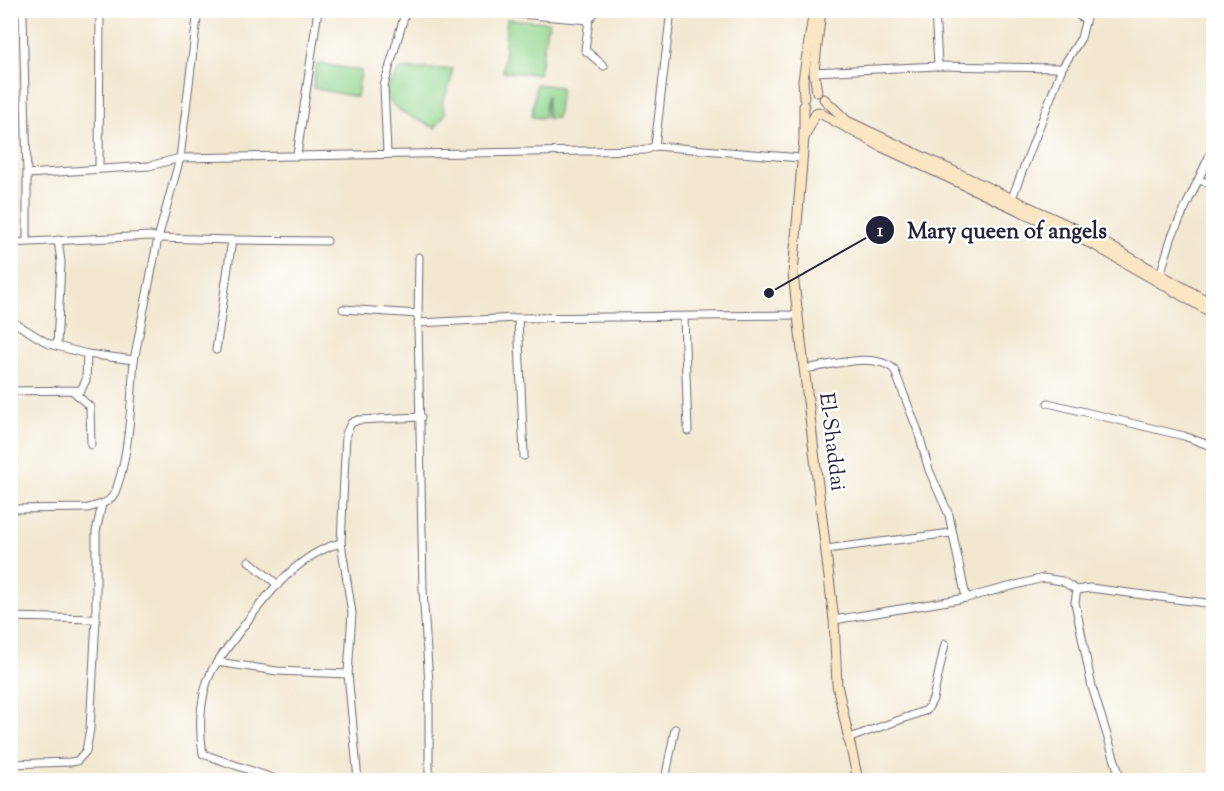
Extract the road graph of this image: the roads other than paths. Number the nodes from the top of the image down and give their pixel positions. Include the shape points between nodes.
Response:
1 (100, 10) edge
2 (198, 10) edge
3 (318, 10) edge
4 (406, 10) edge
5 (420, 10) edge
6 (596, 10) edge
7 (671, 10) edge
8 (814, 10) edge
9 (935, 10) edge
10 (1069, 10) edge
11 (1088, 10) edge
12 (23, 15) dead end
13 (820, 15) edge
14 (1085, 19) junction
15 (589, 20) junction
16 (604, 66) dead end
17 (938, 66) junction
18 (1062, 68) junction
19 (814, 72) junction
20 (821, 95) junction
21 (804, 102) junction
22 (817, 112) junction
23 (804, 138) junction
24 (655, 146) junction
25 (1214, 146) edge
26 (387, 153) junction
27 (297, 155) junction
28 (180, 158) junction
29 (801, 158) junction
30 (99, 168) junction
31 (937, 168) junction
32 (27, 174) junction
33 (1200, 180) junction
34 (1214, 185) edge
35 (1012, 198) junction
36 (158, 238) junction
37 (58, 240) junction
38 (232, 240) junction
39 (27, 241) junction
40 (327, 241) dead end
41 (10, 243) edge
42 (1098, 243) junction
43 (419, 257) dead end
44 (1160, 275) junction
45 (1214, 305) edge
46 (343, 309) dead end
47 (418, 314) junction
48 (1214, 314) edge
49 (797, 315) junction
50 (684, 317) junction
51 (518, 318) junction
52 (10, 320) edge
53 (418, 323) junction
54 (57, 346) junction
55 (216, 350) dead end
56 (87, 354) junction
57 (134, 360) junction
58 (804, 369) junction
59 (10, 391) edge
60 (73, 391) junction
61 (1047, 403) dead end
62 (421, 417) junction
63 (688, 430) dead end
64 (91, 445) dead end
65 (1214, 447) edge
66 (524, 456) dead end
67 (102, 504) junction
68 (10, 509) edge
69 (951, 533) junction
70 (341, 543) junction
71 (826, 549) junction
72 (249, 561) dead end
73 (278, 585) junction
74 (1077, 590) junction
75 (966, 598) junction
76 (1214, 604) edge
77 (10, 617) edge
78 (96, 619) junction
79 (834, 620) junction
80 (945, 644) dead end
81 (217, 662) junction
82 (348, 674) junction
83 (675, 729) dead end
84 (847, 740) junction
85 (10, 764) edge
86 (278, 780) edge
87 (358, 780) edge
88 (429, 780) edge
89 (664, 780) edge
90 (858, 780) edge
91 (1121, 780) edge

1 - 30 street
2 - 28 street
3 - 27 street
4 - 26 street via 384,86
5 - 15 street
6 - 15 street
7 - 24 street
8 - 21 street, El-Shaddai via 803,80
9 - 17 street
10 - 14 street
11 - 14 street
12 - 32 street
13 - 19 street
14 - 18 street via 1081,38
15 - 16 street via 585,50
17 - 18 street
17 - 19 street
18 - 35 street
19 - 20 street
20 - 21 street via 808,93
20 - 22 street via 823,108
20 - 31 street via 847,121
21 - 22 street via 809,112
21 - 23 street, El-Shaddai
22 - 23 street
22 - 31 street via 882,147
23 - 29 street, El-Shaddai
24 - 26 street via 646,150
24 - 29 street
25 - 33 street
26 - 27 street
27 - 28 street
28 - 30 street via 149,166
28 - 36 street
29 - 49 street, El-Shaddai via 794,274
30 - 32 street
31 - 35 street
31 - 42 street
32 - 39 street
33 - 34 street
33 - 44 street via 1172,236
35 - 42 street
36 - 37 street
36 - 38 street
36 - 57 street
37 - 39 street
37 - 54 street via 61,262
38 - 40 street
38 - 55 street
39 - 41 street
42 - 44 street
42 - 48 street
43 - 47 street
44 - 45 street
46 - 47 street
47 - 53 street
49 - 50 street
49 - 58 street, El-Shaddai
50 - 51 street
50 - 63 street
51 - 53 street
51 - 66 street
52 - 54 street
53 - 62 street
54 - 56 street
56 - 57 street
56 - 60 street via 84,387
57 - 67 street via 119,480 110,501
58 - 69 street via 873,360 894,369 949,515
58 - 71 street, El-Shaddai
59 - 60 street
60 - 64 street via 90,407
61 - 65 street
62 - 70 street via 358,420 348,427
62 - 88 street
67 - 68 street via 88,508
67 - 78 street via 96,532
69 - 71 street
69 - 75 street
70 - 73 street via 307,556
70 - 82 street via 352,613
71 - 79 street, El-Shaddai
72 - 73 street
73 - 81 street
74 - 75 street via 1062,581 1043,578
74 - 76 street via 1090,588
74 - 91 street via 1075,602 1092,687
75 - 79 street
77 - 78 street
78 - 85 street via 86,751 77,761
79 - 84 street, El-Shaddai via 837,685
80 - 84 street via 927,710
81 - 82 street via 266,670
81 - 86 street via 206,683 202,708 203,754
82 - 87 street
83 - 89 street
84 - 90 street, El-Shaddai

